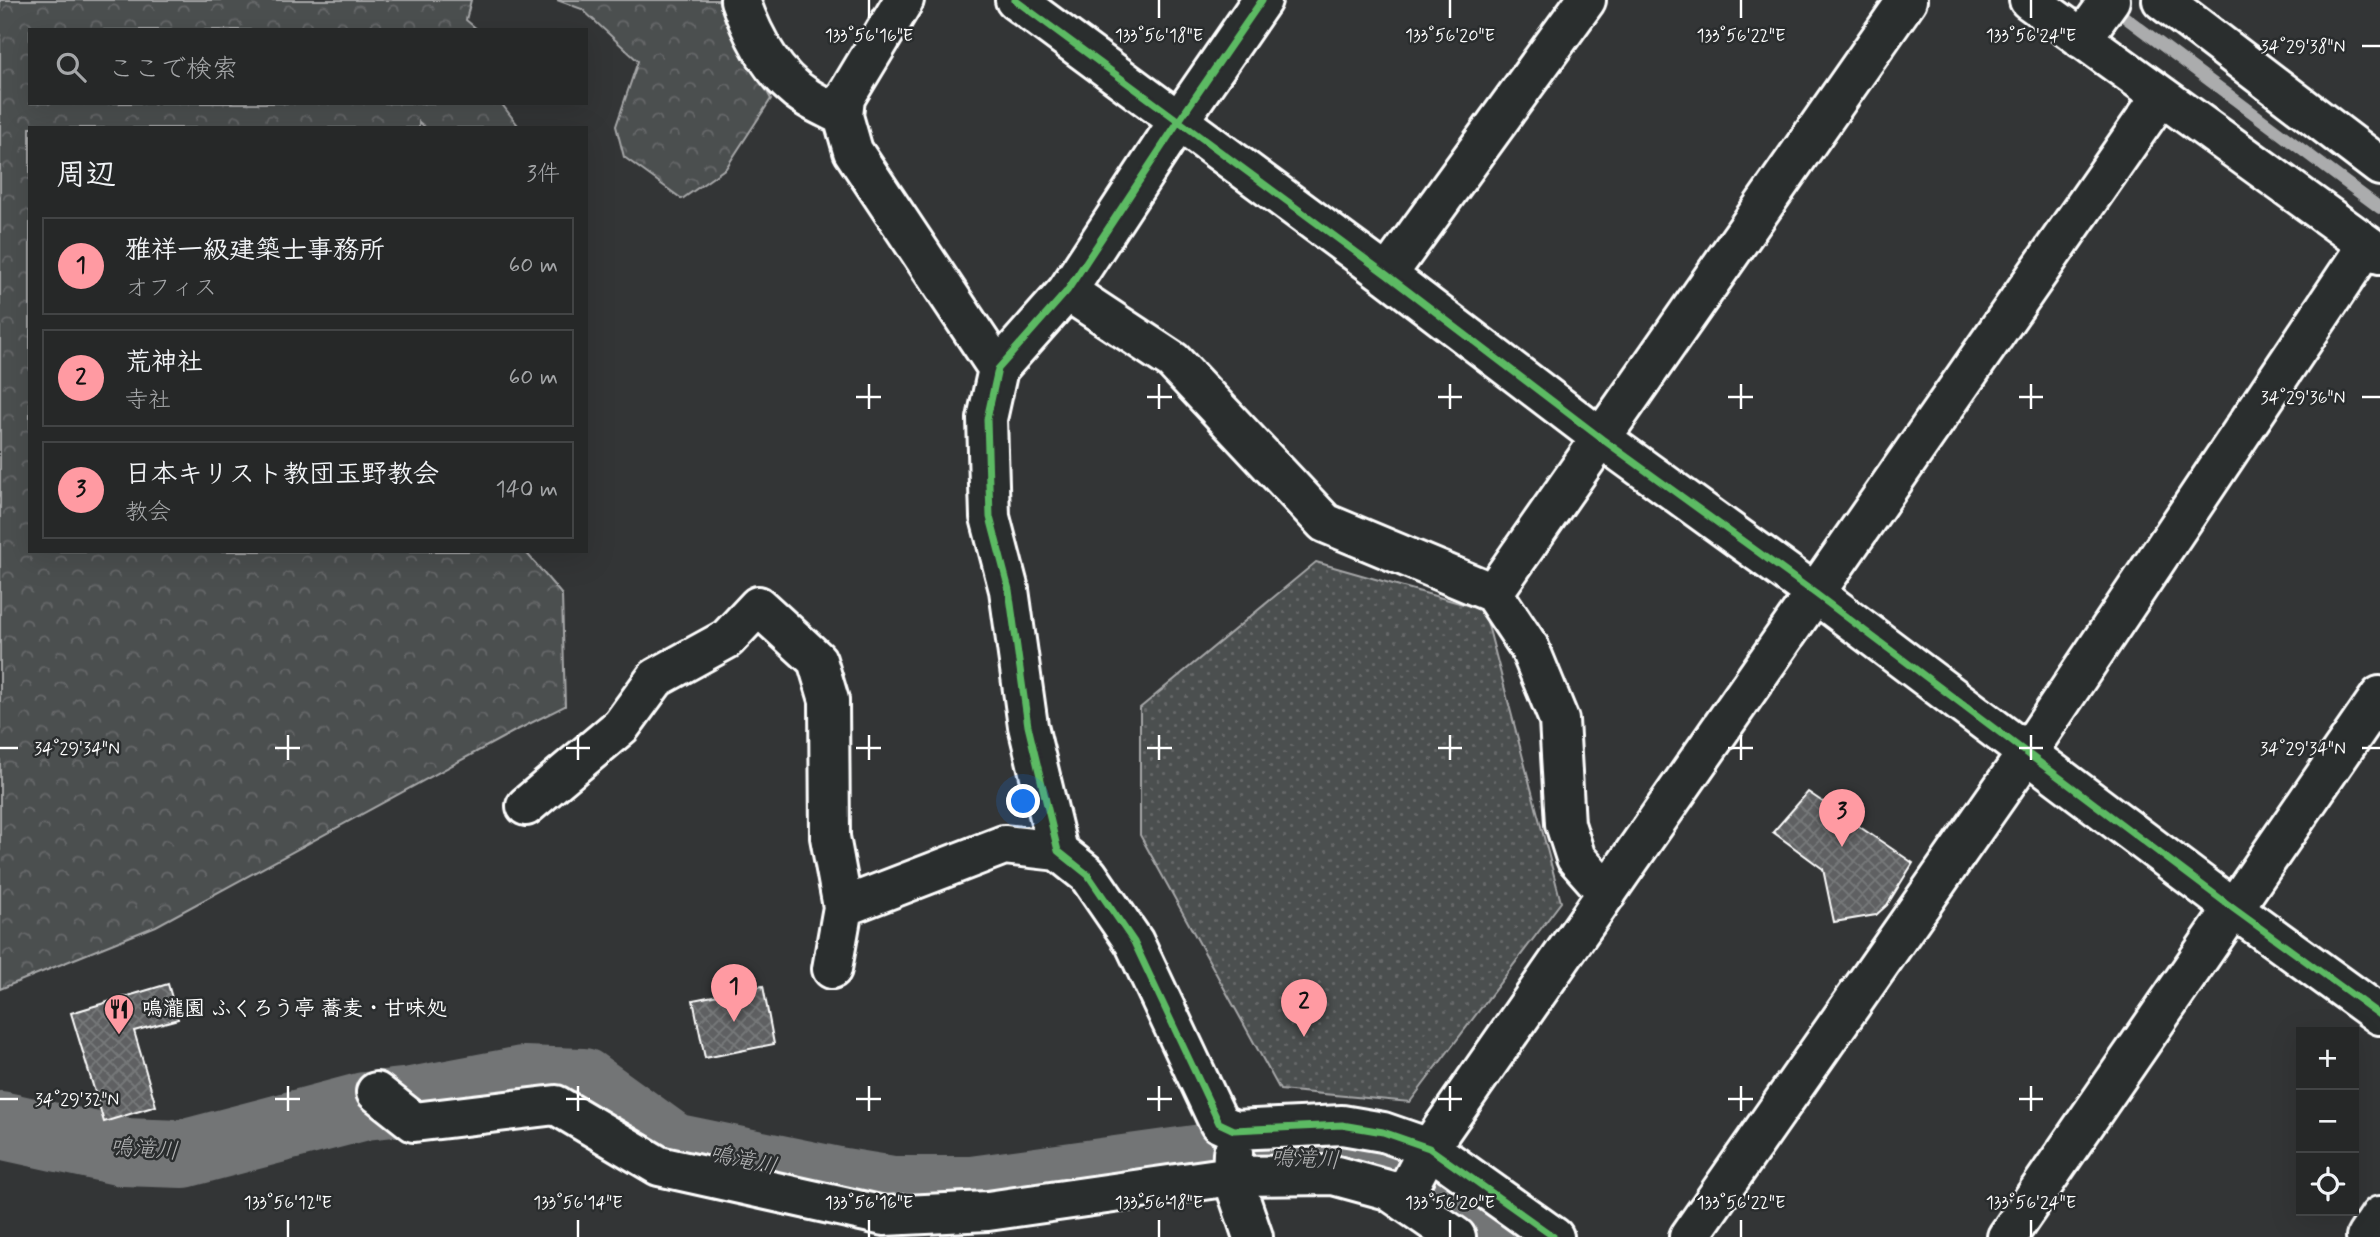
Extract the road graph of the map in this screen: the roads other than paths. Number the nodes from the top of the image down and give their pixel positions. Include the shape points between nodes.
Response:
1 (740, 0) edge
2 (904, 0) edge
3 (1015, 0) edge
4 (1262, 0) edge
5 (1586, 0) edge
6 (1907, 0) edge
7 (2029, 0) edge
8 (2162, 0) edge
9 (2095, 21) edge
10 (2161, 96) junction
11 (843, 116) junction
12 (1178, 122) junction
13 (2380, 166) edge
14 (2374, 249) edge
15 (1387, 275) junction
16 (1067, 291) junction
17 (998, 369) junction
18 (1602, 439) junction
19 (1493, 593) junction
20 (1816, 594) junction
21 (2380, 696) edge
22 (2027, 753) junction
23 (526, 806) dead end
24 (1058, 850) junction
25 (1607, 893) junction
26 (843, 907) junction
27 (2234, 909) junction
28 (832, 969) dead end
29 (2380, 1014) edge
30 (391, 1103) dead end
31 (1233, 1154) junction
32 (1414, 1177) junction
33 (2380, 1216) edge
34 (867, 1225) edge
35 (1253, 1237) edge
36 (1456, 1237) edge
37 (1553, 1237) edge
38 (1689, 1237) edge
39 (2007, 1237) edge
40 (2366, 1237) edge

1 - 11 main road via 750,29 780,75 808,98
2 - 11 main road via 845,98
3 - 12 main road
4 - 12 main road
5 - 15 main road
6 - 18 main road
7 - 9 main road
8 - 13 main road
9 - 10 main road
10 - 14 main road
10 - 20 main road
11 - 17 main road via 853,151
12 - 15 main road
12 - 16 main road
14 - 22 main road
15 - 18 main road
16 - 17 main road
16 - 19 main road via 1173,361 1325,523
17 - 24 main road via 986,419 990,517 1009,590 1028,726
18 - 19 main road
18 - 20 main road
19 - 25 main road via 1530,647 1559,720 1565,824 1576,858
20 - 22 main road
20 - 25 main road
21 - 27 main road
22 - 27 main road
22 - 38 main road
23 - 26 main road via 621,726 656,678 727,639 758,606 817,660 829,700 830,837
24 - 26 main road via 1004,845
24 - 31 main road via 1087,875 1134,942
25 - 32 main road
26 - 28 main road
27 - 29 main road
27 - 39 main road
30 - 34 main road via 414,1122 556,1105 659,1166
31 - 32 main road via 1388,1190
31 - 32 main road via 1342,1125 1382,1132
31 - 34 main road via 988,1211 884,1216
31 - 35 main road
32 - 36 main road
32 - 37 main road
33 - 40 main road

